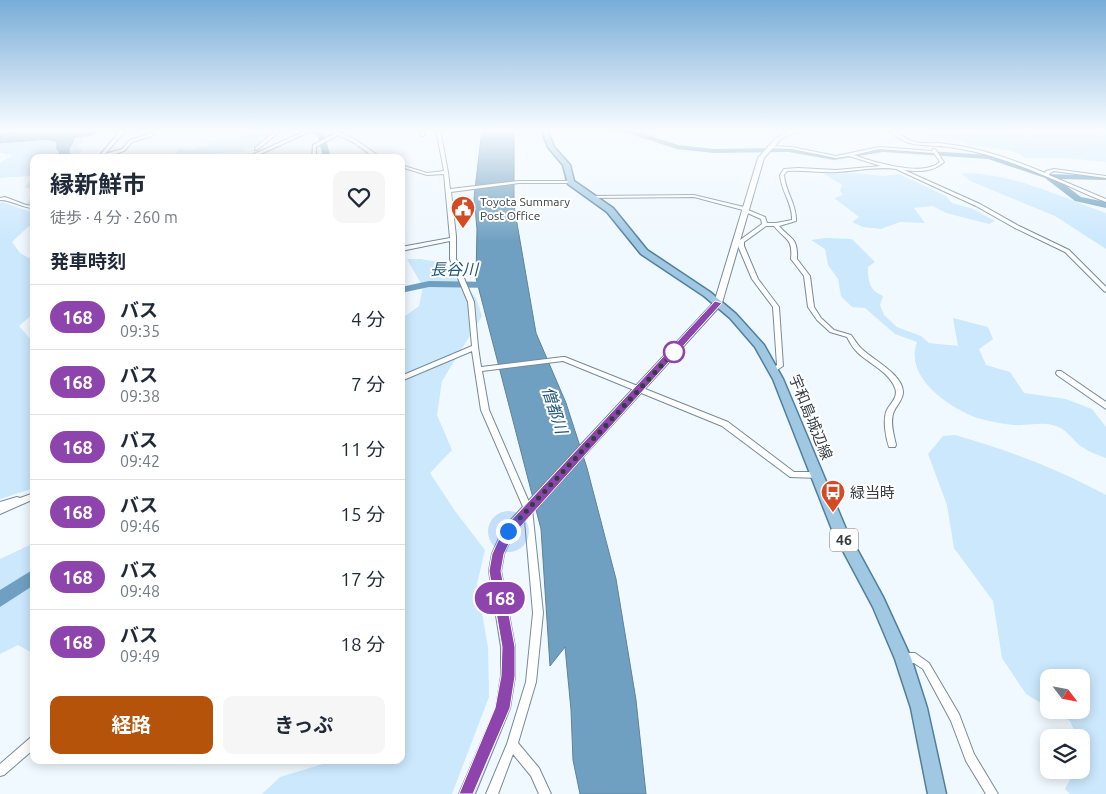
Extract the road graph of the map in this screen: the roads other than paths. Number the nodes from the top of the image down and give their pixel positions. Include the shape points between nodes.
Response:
1 (445, 166) edge
2 (566, 166) edge
3 (759, 166) edge
4 (938, 166) edge
5 (1019, 166) edge
6 (405, 167) edge
7 (885, 167) joint
8 (898, 169) junction
9 (446, 172) junction
10 (1046, 176) junction
11 (1106, 177) edge
12 (571, 182) junction
13 (448, 191) junction
14 (592, 197) junction
15 (0, 199) edge
16 (1106, 200) edge
17 (30, 207) edge
18 (746, 210) junction
19 (765, 224) junction
20 (776, 225) junction
21 (452, 238) junction
22 (405, 248) edge
23 (1106, 290) edge
24 (718, 303) junction
25 (475, 347) junction
26 (480, 369) junction
27 (774, 370) junction
28 (1059, 373) dead end
29 (405, 377) edge
30 (638, 390) junction
31 (1106, 406) edge
32 (892, 445) dead end
33 (818, 475) junction
34 (30, 497) edge
35 (30, 497) edge
36 (533, 504) junction
37 (0, 505) edge
38 (0, 511) edge
39 (903, 658) junction
40 (512, 744) junction
41 (30, 745) edge
42 (0, 771) edge
43 (467, 794) edge
44 (492, 794) edge
45 (545, 794) edge
46 (937, 794) edge
47 (992, 794) edge

1 - 9 street
2 - 12 main road
3 - 18 street
4 - 8 street
5 - 10 street
6 - 9 street via 427,174
7 - 8 street
7 - 20 street via 836,171 786,170 782,175 783,190 795,216 794,221
8 - 23 street via 1067,250
9 - 13 street
10 - 11 street via 1054,170
10 - 16 street
12 - 13 street via 516,182
12 - 14 main road, 宇和島城辺線 / 46
13 - 21 street
14 - 18 street via 694,196
14 - 24 main road, 宇和島城辺線 / 46 via 614,214 644,252
15 - 17 street via 11,199 21,206
18 - 19 street via 763,218
18 - 24 street
19 - 20 street
19 - 27 street via 745,236 741,246 755,279 776,307 780,366
20 - 32 street via 796,246 794,259 807,276 811,307 819,319 832,331 849,336 852,344 893,378 899,388 900,395 888,417
21 - 22 street
21 - 25 street via 453,259 472,302
24 - 27 main road, 宇和島城辺線 / 46 via 746,329
24 - 30 main road
25 - 26 street
25 - 29 street
26 - 30 street via 560,360
26 - 36 street via 486,410
27 - 33 main road, 宇和島城辺線 / 46
28 - 31 street
30 - 33 street via 725,424 793,475
30 - 36 main road
33 - 39 main road, 宇和島城辺線 / 46 via 840,532 878,602
34 - 37 street
35 - 38 street
36 - 40 street via 538,613 536,650 531,682
36 - 43 main road via 508,531 498,554 495,571 508,647 508,676 503,708
39 - 46 main road, 宇和島城辺線 / 46 via 919,708
39 - 47 street via 915,658 926,666 955,718 970,757
40 - 44 street
40 - 45 street via 535,772
41 - 42 street

